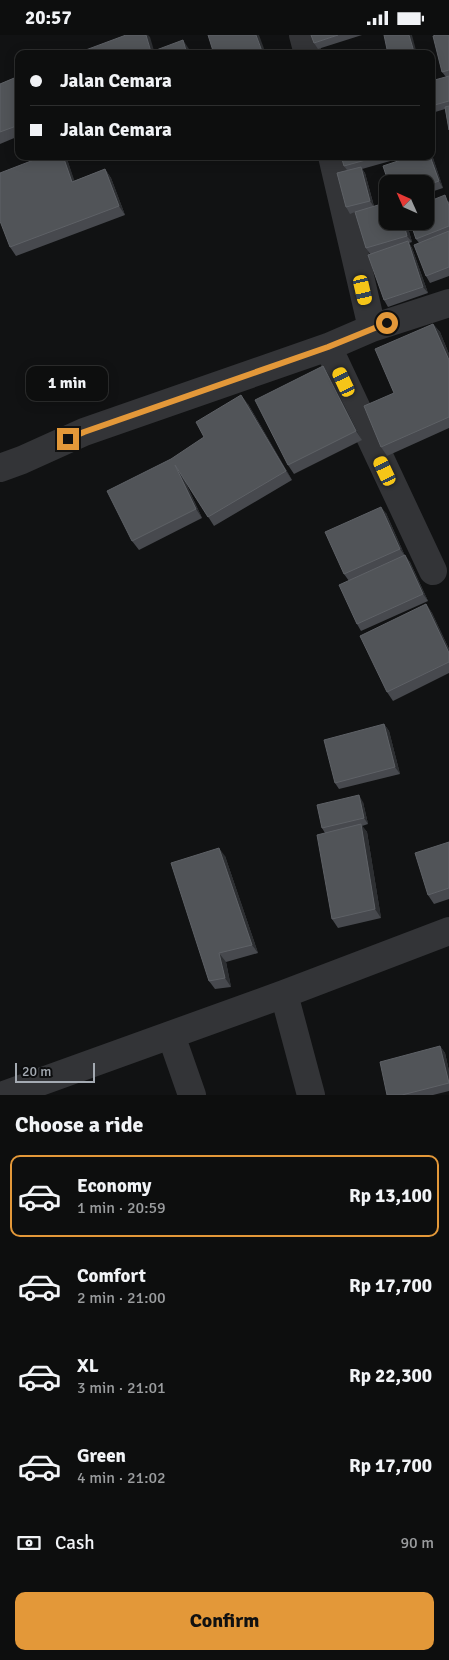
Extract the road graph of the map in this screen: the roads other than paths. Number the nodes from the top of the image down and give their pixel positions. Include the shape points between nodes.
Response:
1 (304, 35) edge
2 (307, 50) edge
3 (333, 160) edge
4 (449, 303) edge
5 (372, 328) junction
6 (328, 347) junction
7 (0, 468) edge
8 (433, 571) dead end
9 (449, 931) edge
10 (284, 994) junction
11 (171, 1035) junction
12 (4, 1095) edge
13 (192, 1095) edge
14 (311, 1095) edge

1 - 2 street
3 - 5 street
4 - 5 street
5 - 6 street
6 - 7 street via 84,432
6 - 8 street
9 - 10 street
10 - 11 street
10 - 14 street
11 - 12 street
11 - 13 street

